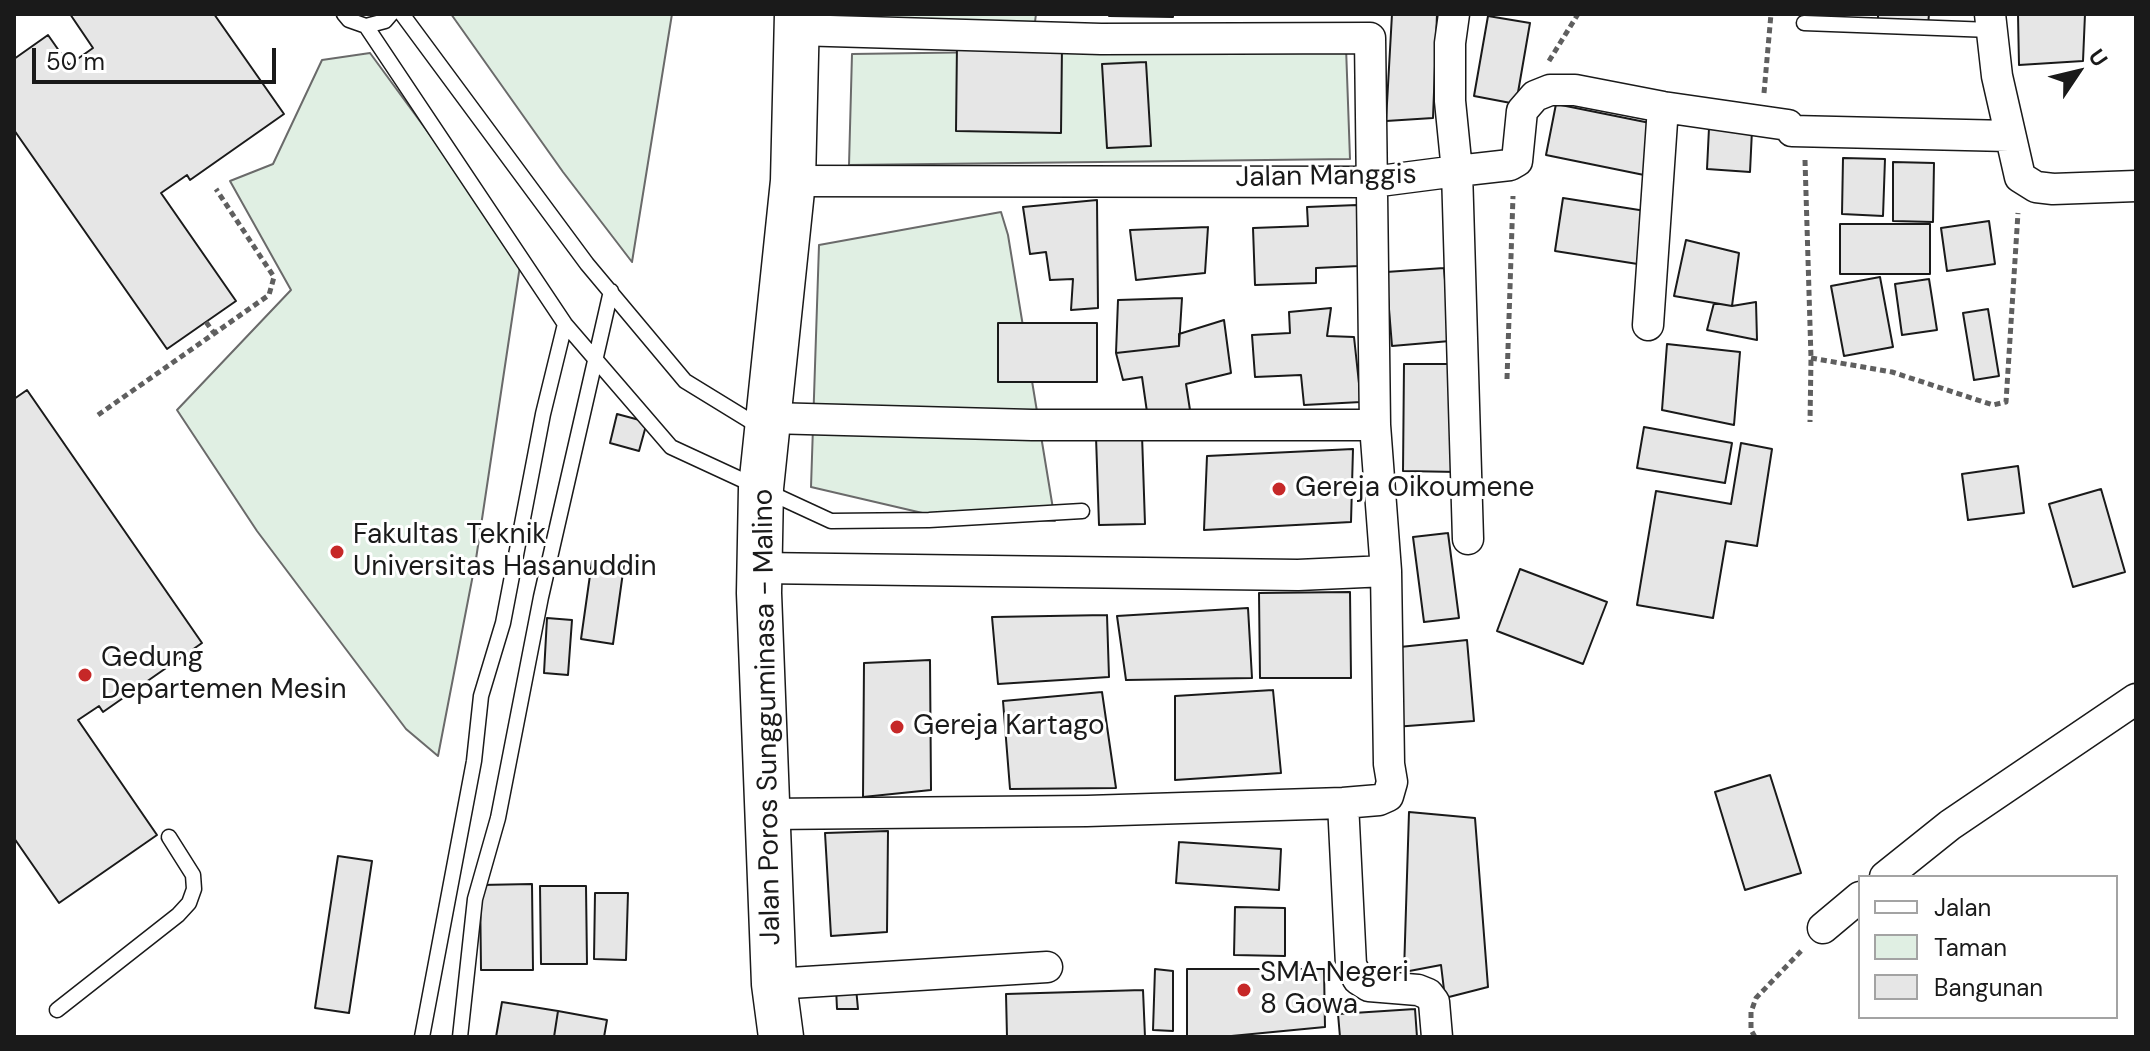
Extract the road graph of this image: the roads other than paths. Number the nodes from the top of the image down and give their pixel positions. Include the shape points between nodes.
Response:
1 (344, 14) edge
2 (391, 14) edge
3 (402, 14) edge
4 (1454, 14) edge
5 (797, 22) edge
6 (1990, 22) edge
7 (1804, 23) dead end
8 (366, 26) junction
9 (1370, 26) edge
10 (1663, 107) junction
11 (2009, 136) junction
12 (1457, 171) junction
13 (793, 181) junction
14 (1372, 182) junction
15 (2136, 186) edge
16 (611, 291) junction
17 (565, 324) junction
18 (1648, 325) dead end
19 (594, 358) junction
20 (769, 425) junction
21 (1375, 425) junction
22 (761, 488) junction
23 (1082, 511) dead end
24 (1468, 539) dead end
25 (759, 568) junction
26 (1386, 571) junction
27 (2136, 699) edge
28 (1343, 803) junction
29 (768, 814) junction
30 (169, 837) dead end
31 (1888, 875) edge
32 (1858, 899) edge
33 (1823, 928) road end
34 (1047, 967) dead end
35 (774, 984) junction
36 (57, 1010) dead end
37 (422, 1037) edge
38 (460, 1037) edge
39 (781, 1037) edge
40 (1437, 1037) edge

1 - 8 lane
2 - 8 lane
3 - 16 lane
4 - 12 street, Jalan Manggis via 1450,101
5 - 9 street via 1072,39
5 - 13 main road, Jalan Poros Sungguminasa - Malino
6 - 7 lane
6 - 11 street
8 - 17 lane
9 - 14 street
10 - 11 street via 1788,125 1792,131
10 - 12 street via 1550,90 1535,96 1522,111 1514,164
10 - 18 street
11 - 15 street via 2020,177 2036,187
12 - 14 street, Jalan Manggis
12 - 24 street
13 - 14 street, Jalan Manggis
13 - 20 main road, Jalan Poros Sungguminasa - Malino
14 - 21 street
16 - 19 lane
16 - 20 lane via 685,381
17 - 19 lane
17 - 37 lane via 503,623 481,696 474,761
19 - 22 lane via 671,447
19 - 38 lane via 498,818 475,899
20 - 21 street
20 - 22 main road, Jalan Poros Sungguminasa - Malino
21 - 26 street
22 - 23 lane via 831,521
22 - 25 main road, Jalan Poros Sungguminasa - Malino
25 - 26 street via 1298,575
25 - 29 main road, Jalan Poros Sungguminasa - Malino
26 - 28 street via 1392,782 1388,796 1379,800
27 - 31 street via 1950,825
28 - 29 street
28 - 40 street via 1351,965 1369,986 1428,994 1434,1002
29 - 35 main road, Jalan Poros Sungguminasa - Malino
30 - 36 lane via 193,875 189,903
32 - 33 street
34 - 35 street
35 - 39 main road, Jalan Poros Sungguminasa - Malino

